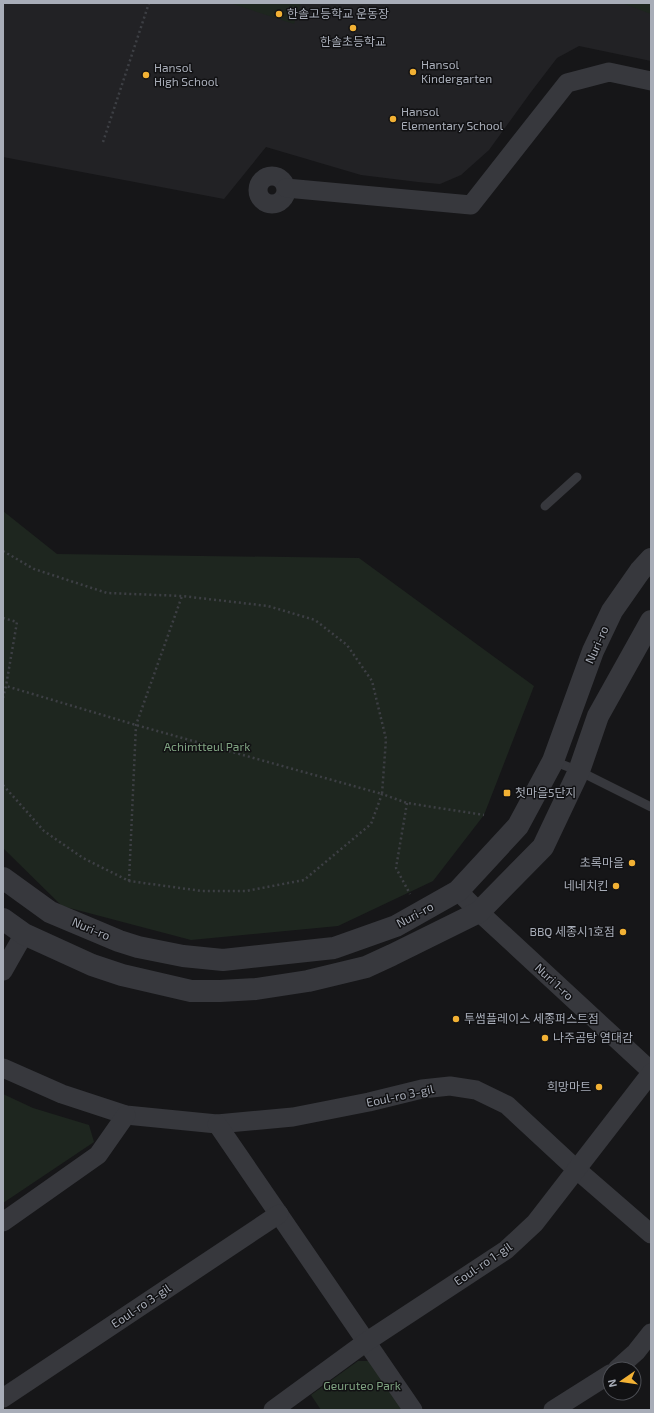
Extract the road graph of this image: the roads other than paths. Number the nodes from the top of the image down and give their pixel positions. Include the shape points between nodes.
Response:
1 (651, 81) edge
2 (286, 188) dead end
3 (577, 477) dead end
4 (545, 506) dead end
5 (651, 559) edge
6 (651, 621) edge
7 (553, 761) junction
8 (579, 771) junction
9 (651, 807) edge
10 (3, 878) edge
11 (458, 891) junction
12 (479, 912) junction
13 (3, 919) edge
14 (24, 934) junction
15 (3, 971) edge
16 (3, 1068) edge
17 (651, 1072) edge
18 (126, 1115) junction
19 (217, 1124) junction
20 (576, 1169) junction
21 (279, 1214) junction
22 (3, 1222) edge
23 (651, 1234) edge
24 (651, 1333) edge
25 (366, 1342) junction
26 (626, 1361) edge
27 (602, 1379) edge
28 (3, 1398) edge
29 (273, 1410) edge
30 (412, 1410) edge
31 (553, 1410) edge

1 - 2 street via 609,72 567,83 471,205
3 - 4 lane
5 - 7 street, Nuri-ro via 640,570 612,611 593,651
6 - 8 street, Nuri-ro via 598,716
7 - 8 lane
7 - 11 street, Nuri-ro via 518,826
8 - 9 lane
8 - 12 street, Nuri-ro via 543,847
10 - 11 street, Nuri-ro via 50,912 119,941 183,956 223,960 334,948 396,926
11 - 12 street, Nuri 1-ro
12 - 14 street, Nuri-ro via 366,967 308,981 220,992 191,991 122,974 92,965
12 - 17 street, Nuri 1-ro
13 - 14 street, Nuri-ro
14 - 15 street
16 - 18 street, Eoul-ro 3-gil via 62,1094
17 - 20 street, Eoul-ro 1-gil
18 - 19 street, Eoul-ro 3-gil
18 - 22 street via 98,1155
19 - 20 street, Eoul-ro 3-gil via 293,1117 422,1089 450,1086 476,1090 506,1105
19 - 21 street
20 - 23 street, Eoul-ro 3-gil
20 - 25 street, Eoul-ro 1-gil via 535,1223 506,1250
21 - 25 street
21 - 28 street, Eoul-ro 3-gil
24 - 26 street
25 - 29 street, Eoul-ro 1-gil
25 - 30 street
27 - 31 street

